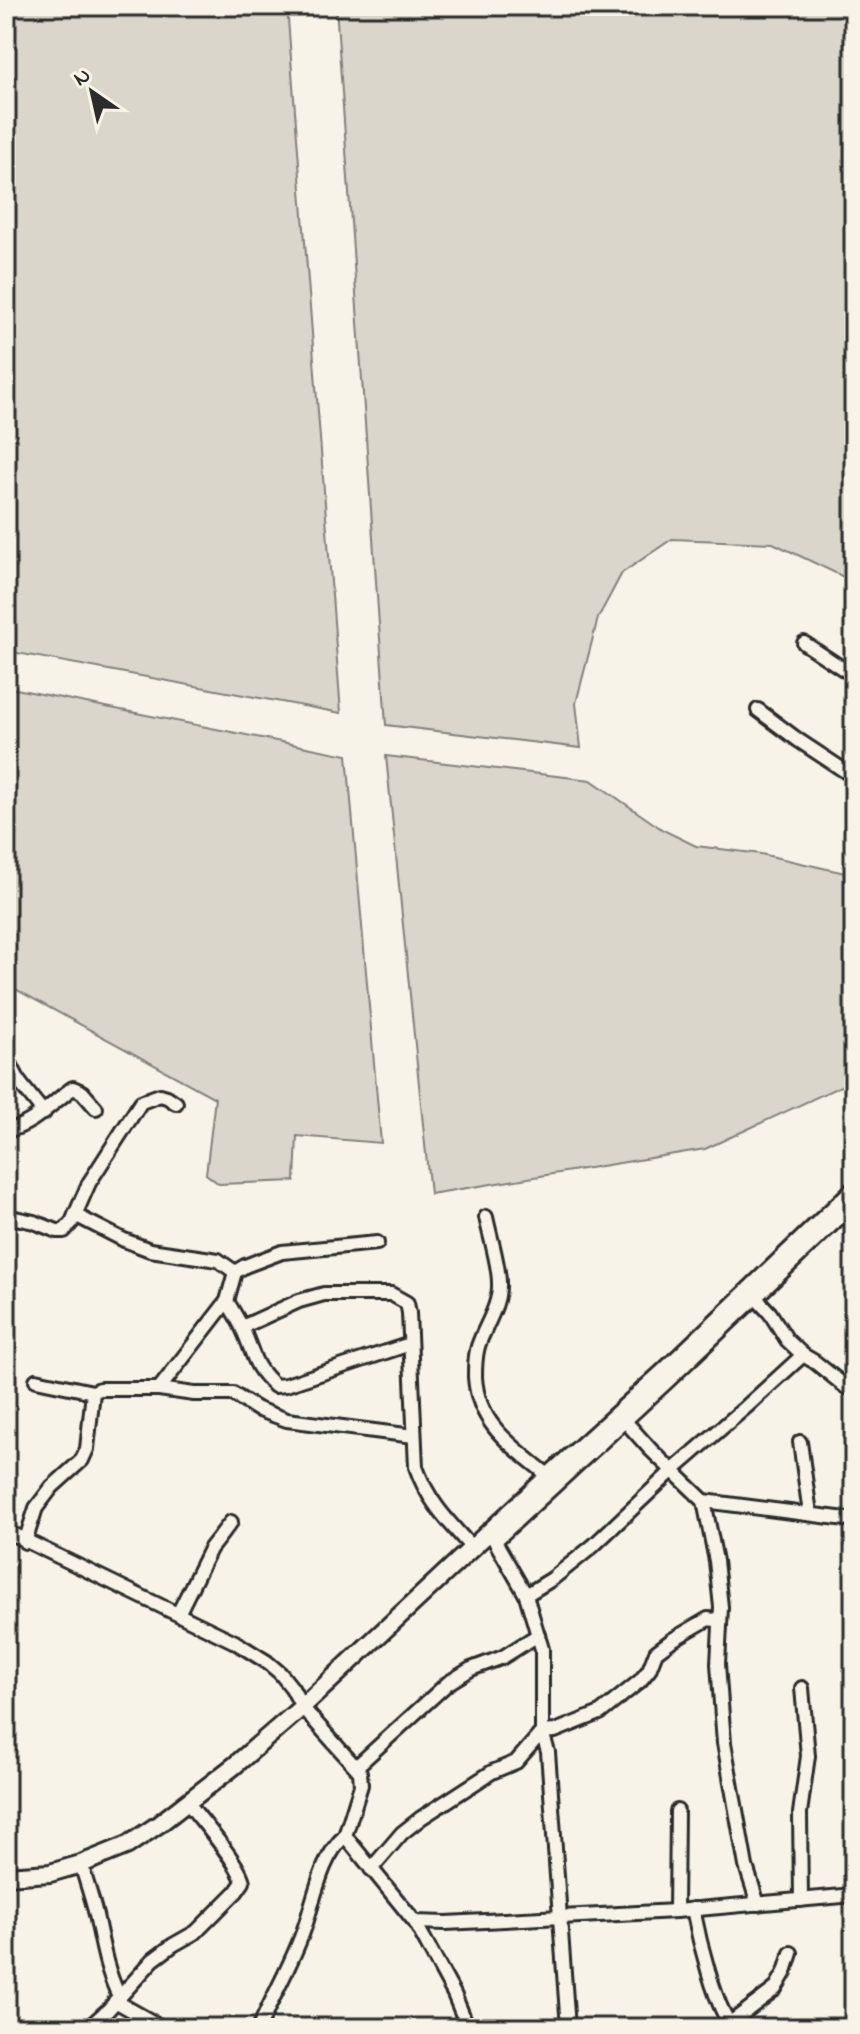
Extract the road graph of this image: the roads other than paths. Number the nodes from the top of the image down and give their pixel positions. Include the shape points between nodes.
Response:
1 (804, 643) dead end
2 (854, 676) edge
3 (758, 710) dead end
4 (854, 777) edge
5 (6, 1056) edge
6 (176, 1103) dead end
7 (96, 1108) dead end
8 (44, 1113) junction
9 (6, 1131) edge
10 (854, 1190) edge
11 (854, 1204) edge
12 (75, 1215) junction
13 (6, 1216) edge
14 (486, 1217) dead end
15 (377, 1243) dead end
16 (235, 1272) junction
17 (756, 1298) junction
18 (227, 1301) junction
19 (242, 1327) junction
20 (410, 1344) junction
21 (803, 1355) junction
22 (36, 1380) dead end
23 (854, 1381) edge
24 (159, 1389) junction
25 (93, 1392) junction
26 (625, 1421) junction
27 (414, 1436) junction
28 (800, 1442) dead end
29 (672, 1471) junction
30 (549, 1476) junction
31 (704, 1501) junction
32 (810, 1513) junction
33 (854, 1520) edge
34 (231, 1522) dead end
35 (6, 1531) edge
36 (25, 1542) junction
37 (473, 1549) junction
38 (526, 1595) junction
39 (178, 1614) junction
40 (720, 1624) junction
41 (538, 1635) junction
42 (802, 1688) dead end
43 (302, 1707) junction
44 (542, 1732) junction
45 (356, 1767) junction
46 (188, 1803) junction
47 (677, 1811) dead end
48 (345, 1836) junction
49 (81, 1864) junction
50 (371, 1869) junction
51 (6, 1876) edge
52 (854, 1895) edge
53 (801, 1900) junction
54 (758, 1904) junction
55 (693, 1909) junction
56 (676, 1911) junction
57 (560, 1916) junction
58 (415, 1922) junction
59 (791, 1953) dead end
60 (117, 1999) junction
61 (732, 2026) edge
62 (88, 2028) edge
63 (163, 2028) edge
64 (259, 2028) edge
65 (468, 2028) edge
66 (568, 2028) edge

1 - 2 street
3 - 4 street
5 - 8 street
6 - 12 street via 160,1095 141,1102 89,1183
7 - 8 street via 73,1088
8 - 9 street
10 - 30 main road
11 - 17 street
12 - 13 street via 64,1231
12 - 16 street via 150,1250 218,1260
14 - 30 street via 500,1284 478,1346 476,1392 485,1415 506,1442
15 - 16 street via 282,1252
16 - 18 street
17 - 21 street
17 - 26 street
18 - 19 street
18 - 24 street
19 - 20 street via 261,1374 275,1386
19 - 20 street via 324,1294 391,1294 407,1303
20 - 27 street
21 - 23 street via 846,1387
21 - 29 street
22 - 25 street
24 - 25 street
24 - 27 street via 233,1394 287,1420
25 - 36 street via 87,1449 36,1508
26 - 29 street
26 - 38 street via 495,1541
27 - 37 street via 423,1487
28 - 32 street
29 - 31 street
29 - 38 street via 593,1546
30 - 37 main road
31 - 32 street
31 - 40 street via 716,1561
32 - 33 street
34 - 39 street via 210,1549
35 - 36 street
36 - 39 street
37 - 43 main road
38 - 41 street
39 - 43 street via 267,1662
40 - 44 street via 708,1619 664,1646 640,1681 600,1713
40 - 54 street via 724,1743
41 - 44 street
41 - 45 street via 448,1683
42 - 53 street via 808,1756 800,1813
43 - 45 street
43 - 46 main road
44 - 50 street via 516,1762 492,1772 402,1833
44 - 57 street via 548,1752
45 - 48 street via 361,1785
46 - 49 main road via 128,1845
46 - 60 street via 243,1882 196,1932 153,1960
47 - 56 street
48 - 50 street
48 - 64 street via 331,1852 293,1958
49 - 51 main road
49 - 60 street
50 - 58 street
52 - 53 street
53 - 54 street
54 - 55 street
55 - 56 street
55 - 61 street via 722,2010
56 - 57 street
57 - 58 street
57 - 66 street
58 - 65 street
59 - 61 street via 775,1989
60 - 62 street
60 - 63 street

